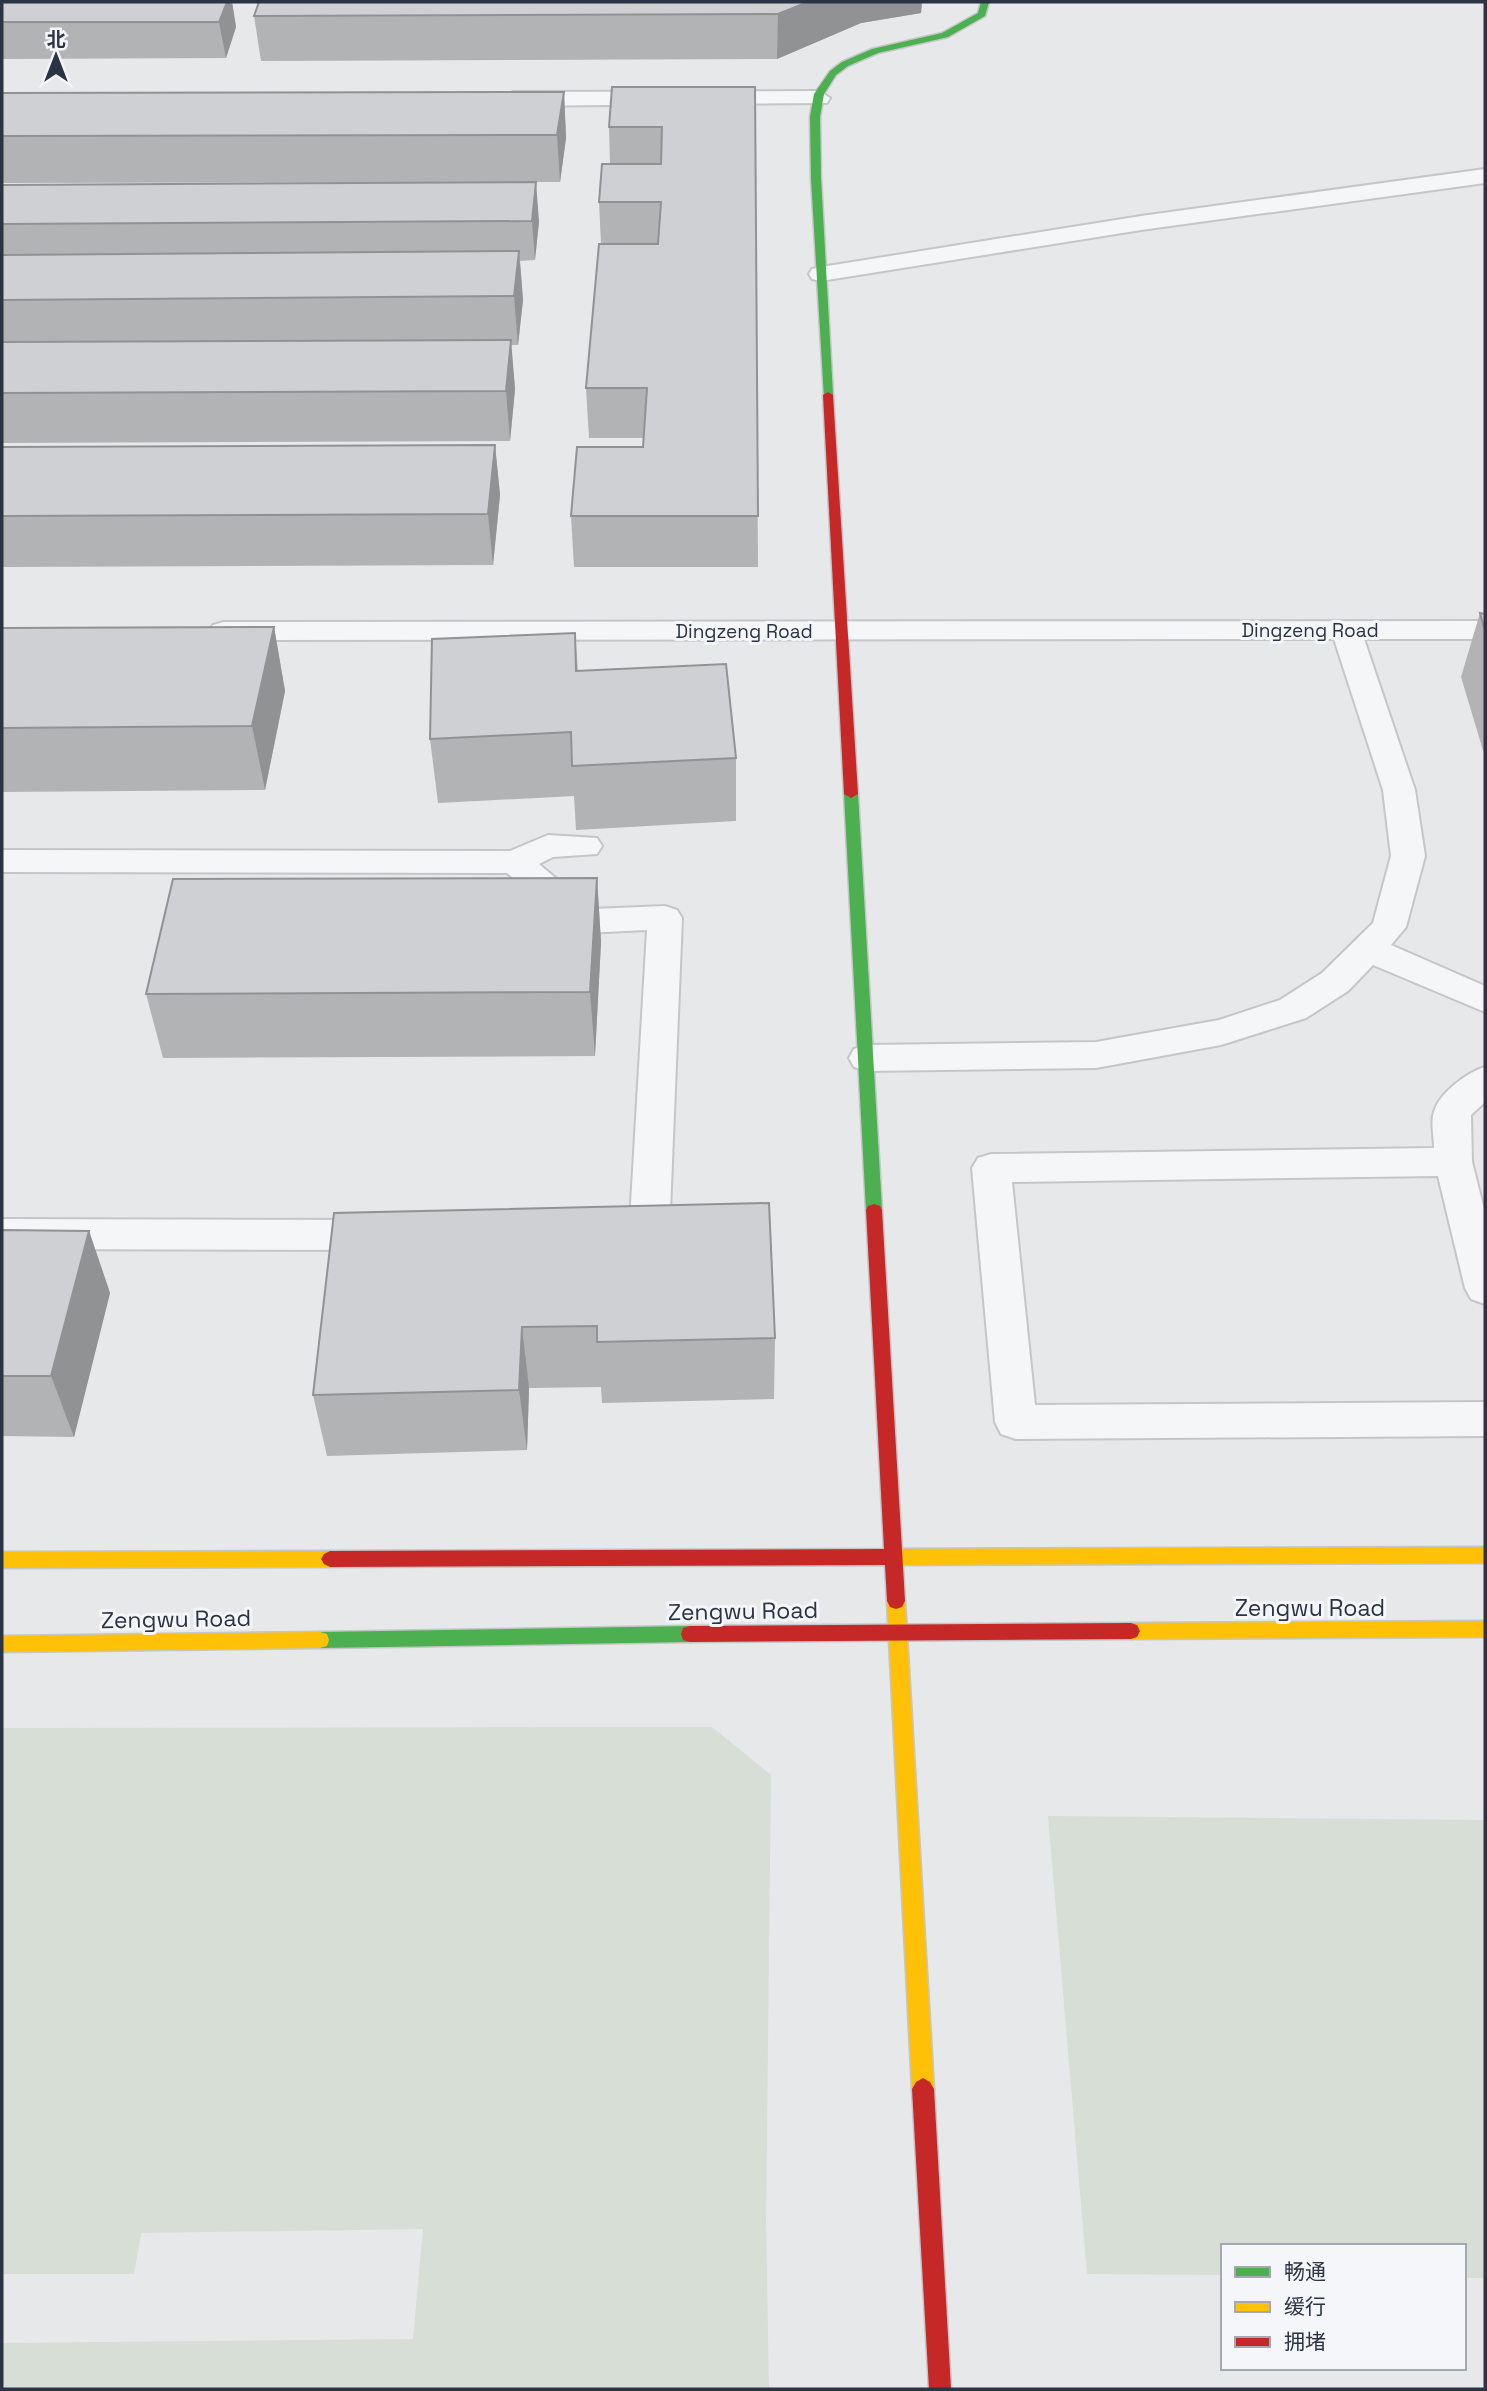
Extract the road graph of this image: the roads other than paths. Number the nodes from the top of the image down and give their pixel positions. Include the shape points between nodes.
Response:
1 (985, 2) edge
2 (819, 98) junction
3 (489, 99) edge
4 (1485, 176) edge
5 (821, 274) junction
6 (1346, 630) junction
7 (1485, 630) edge
8 (195, 631) edge
9 (843, 631) junction
10 (585, 846) dead end
11 (2, 861) edge
12 (515, 862) junction
13 (1368, 949) junction
14 (1485, 1000) edge
15 (867, 1058) junction
16 (1485, 1080) edge
17 (1453, 1162) junction
18 (1475, 1209) edge
19 (2, 1234) edge
20 (415, 1235) edge
21 (594, 1236) edge
22 (1485, 1288) edge
23 (1485, 1419) edge
24 (1485, 1555) edge
25 (894, 1557) junction
26 (2, 1560) edge
27 (1485, 1629) edge
28 (898, 1633) junction
29 (2, 1644) edge
30 (940, 2389) edge

1 - 2 street via 982,14 964,27 845,63 821,87
2 - 3 street
2 - 5 street via 816,178
4 - 5 street via 1141,223
5 - 9 street
6 - 7 street, Dingzeng Road
6 - 9 street, Dingzeng Road
6 - 13 street via 1399,790 1408,856 1388,927
8 - 9 street, Dingzeng Road
9 - 15 street
10 - 12 street via 548,846
11 - 12 street
12 - 21 street via 584,921 665,918 649,1236
13 - 14 street
13 - 15 street via 1335,982 1293,1009 1222,1032 1096,1055
15 - 25 street
16 - 17 street via 1452,1111
17 - 18 street
17 - 23 street via 992,1168 1016,1422
18 - 22 street
19 - 20 street
24 - 25 street
25 - 26 street
25 - 28 street
27 - 28 street, Zengwu Road
28 - 29 street, Zengwu Road
28 - 30 street

